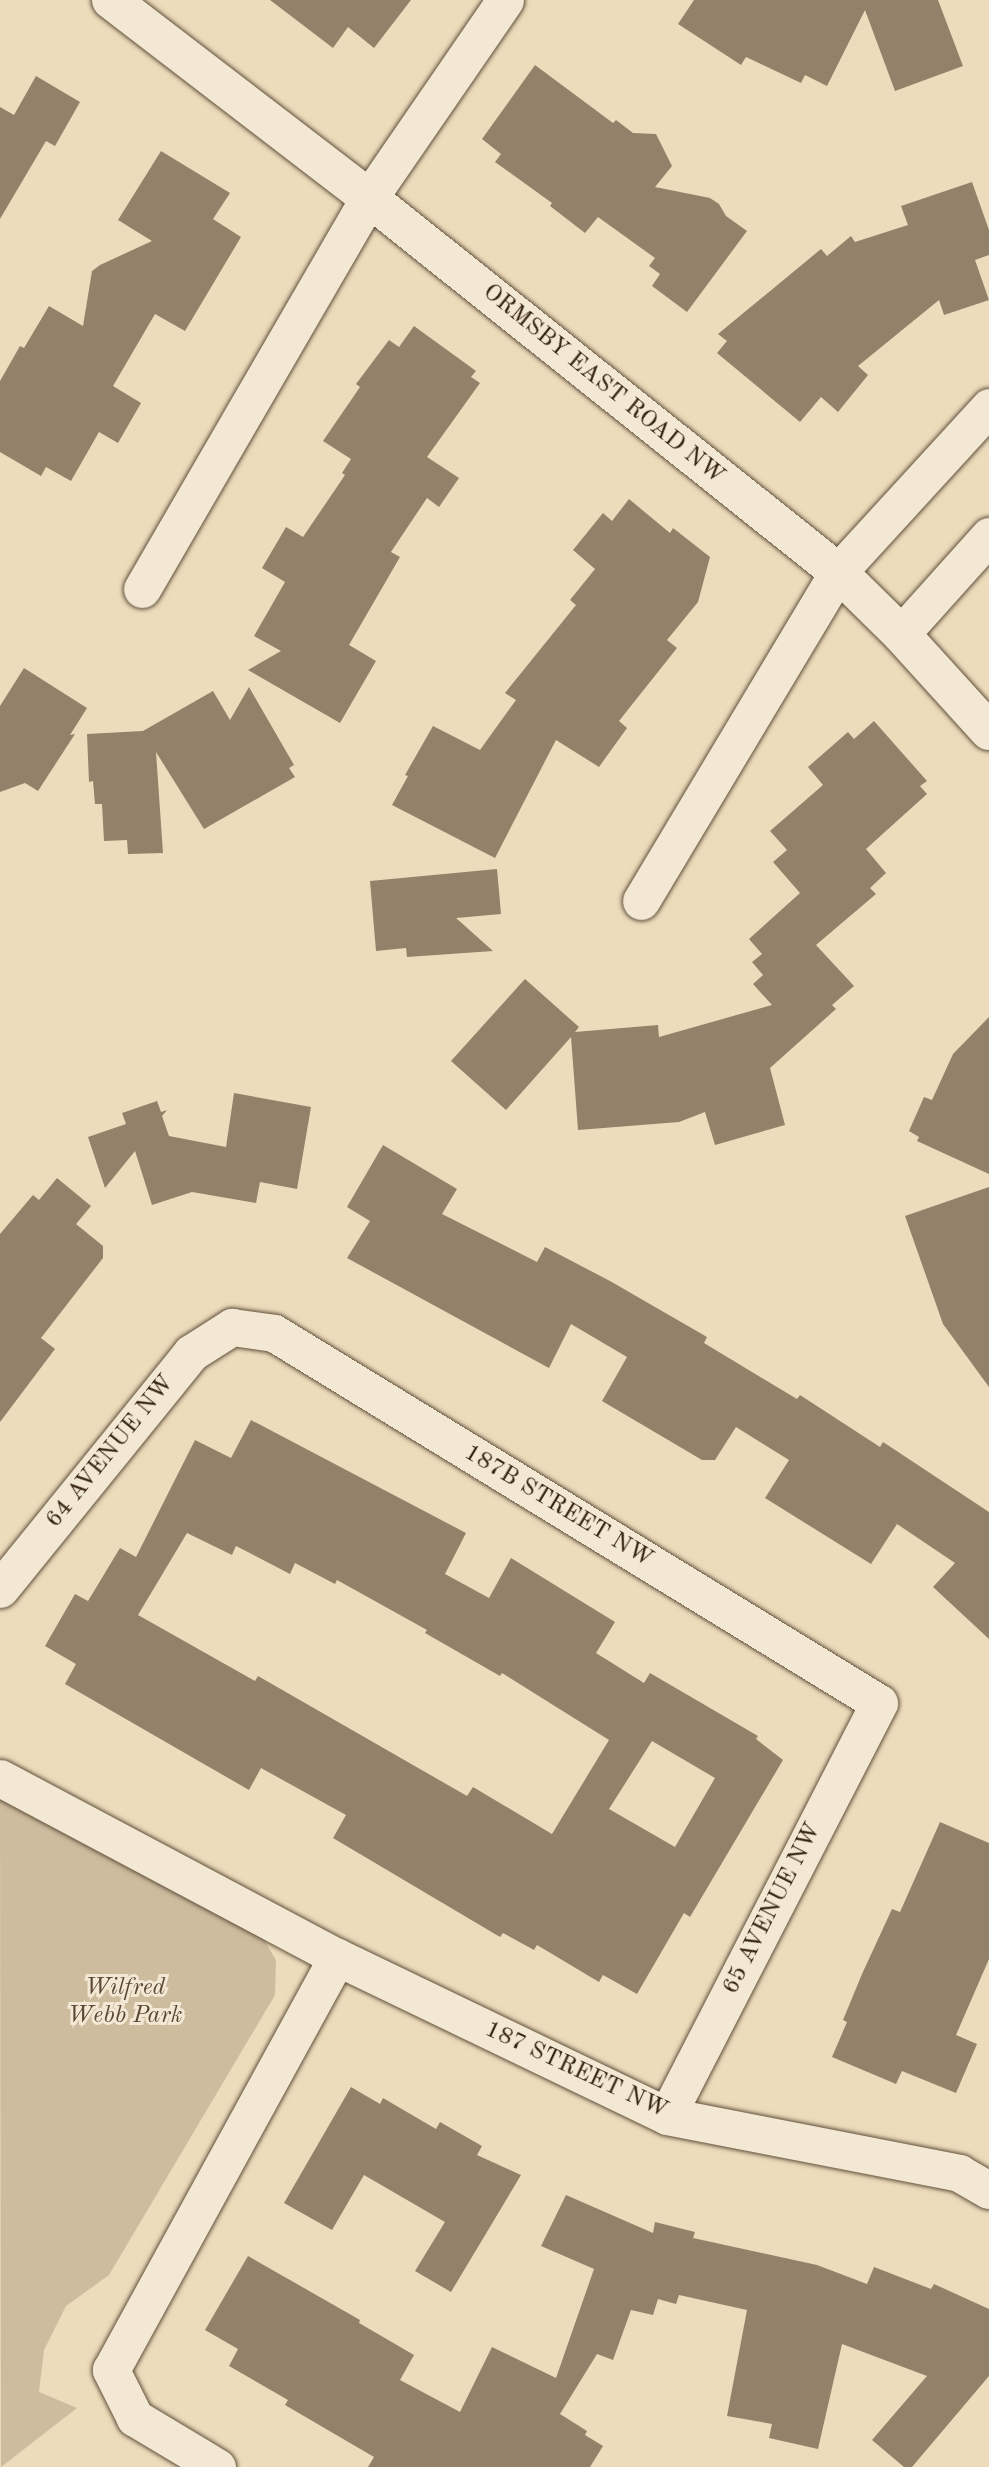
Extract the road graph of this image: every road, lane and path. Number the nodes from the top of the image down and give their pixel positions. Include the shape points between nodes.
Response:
1 (111, 0) edge
2 (505, 0) edge
3 (369, 198) junction
4 (989, 407) edge
5 (989, 536) edge
6 (838, 572) junction
7 (142, 589) dead end
8 (901, 634) junction
9 (989, 732) edge
10 (641, 901) dead end
11 (232, 1327) joint
12 (0, 1589) edge
13 (879, 1703) joint
14 (0, 1778) edge
15 (337, 1957) junction
16 (667, 2116) junction
17 (989, 2190) edge
18 (217, 2467) edge

1 - 3 street, ORMSBY EAST ROAD NW
2 - 3 street
3 - 6 street, ORMSBY EAST ROAD NW
3 - 7 street
4 - 6 street
5 - 8 street
6 - 8 street, ORMSBY EAST ROAD NW
6 - 10 street
8 - 9 street, ORMSBY EAST ROAD NW
11 - 12 street, 64 AVENUE NW via 191,1353
11 - 13 street, 187B STREET NW via 274,1333
13 - 16 street, 65 AVENUE NW
14 - 15 street, 187 STREET NW
15 - 16 street, 187 STREET NW
15 - 18 street via 111,2370 135,2418
16 - 17 street, 187 STREET NW via 959,2173

